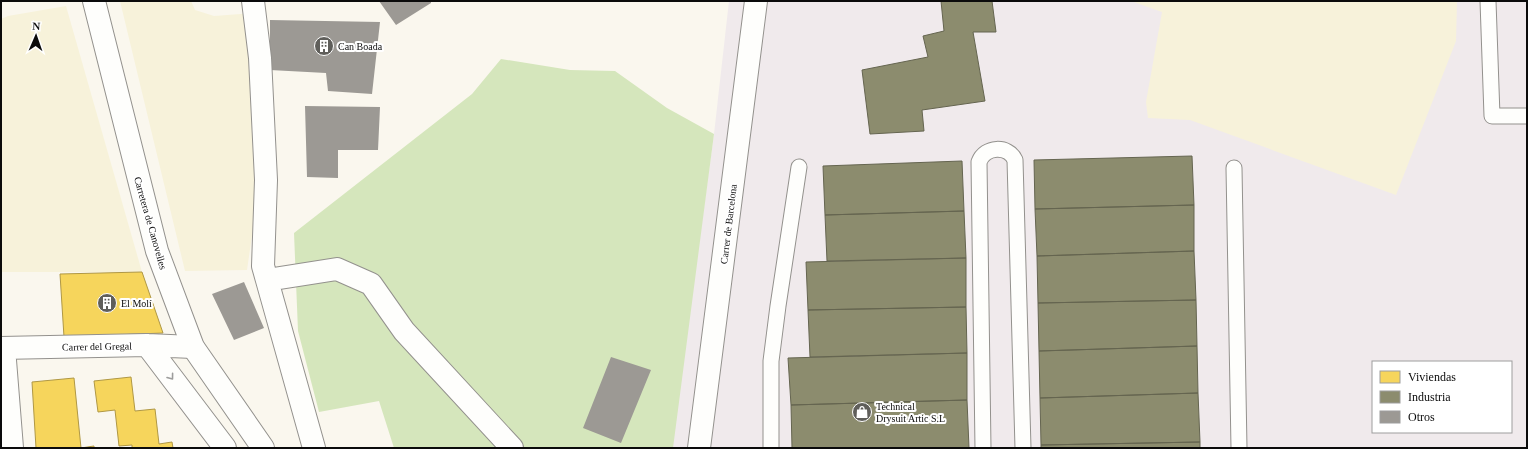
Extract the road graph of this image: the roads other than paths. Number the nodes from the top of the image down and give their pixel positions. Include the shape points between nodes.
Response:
1 (94, 1) edge
2 (253, 1) edge
3 (756, 1) edge
4 (1488, 1) edge
5 (1527, 116) edge
6 (800, 167) dead end
7 (1234, 168) dead end
8 (267, 280) junction
9 (147, 345) junction
10 (193, 347) junction
11 (2, 348) edge
12 (12, 448) edge
13 (225, 448) edge
14 (263, 448) edge
15 (314, 448) edge
16 (512, 448) edge
17 (699, 448) edge
18 (771, 448) edge
19 (983, 448) edge
20 (1023, 448) edge
21 (1239, 448) edge

1 - 10 street, Carretera de Canovelles via 157,251
2 - 8 street via 260,58 265,147 263,266
3 - 17 street, Carrer de Barcelona
4 - 5 lane via 1492,116
6 - 18 lane via 771,361
7 - 21 lane
8 - 15 street
8 - 16 street via 338,269 371,284 404,331
9 - 10 street, Carrer del Gregal
9 - 11 street, Carrer del Gregal
9 -> 13 street
10 - 14 street, Carretera de Canovelles
11 - 12 street
19 - 20 lane via 979,162 981,157 991,150 1005,150 1015,160

